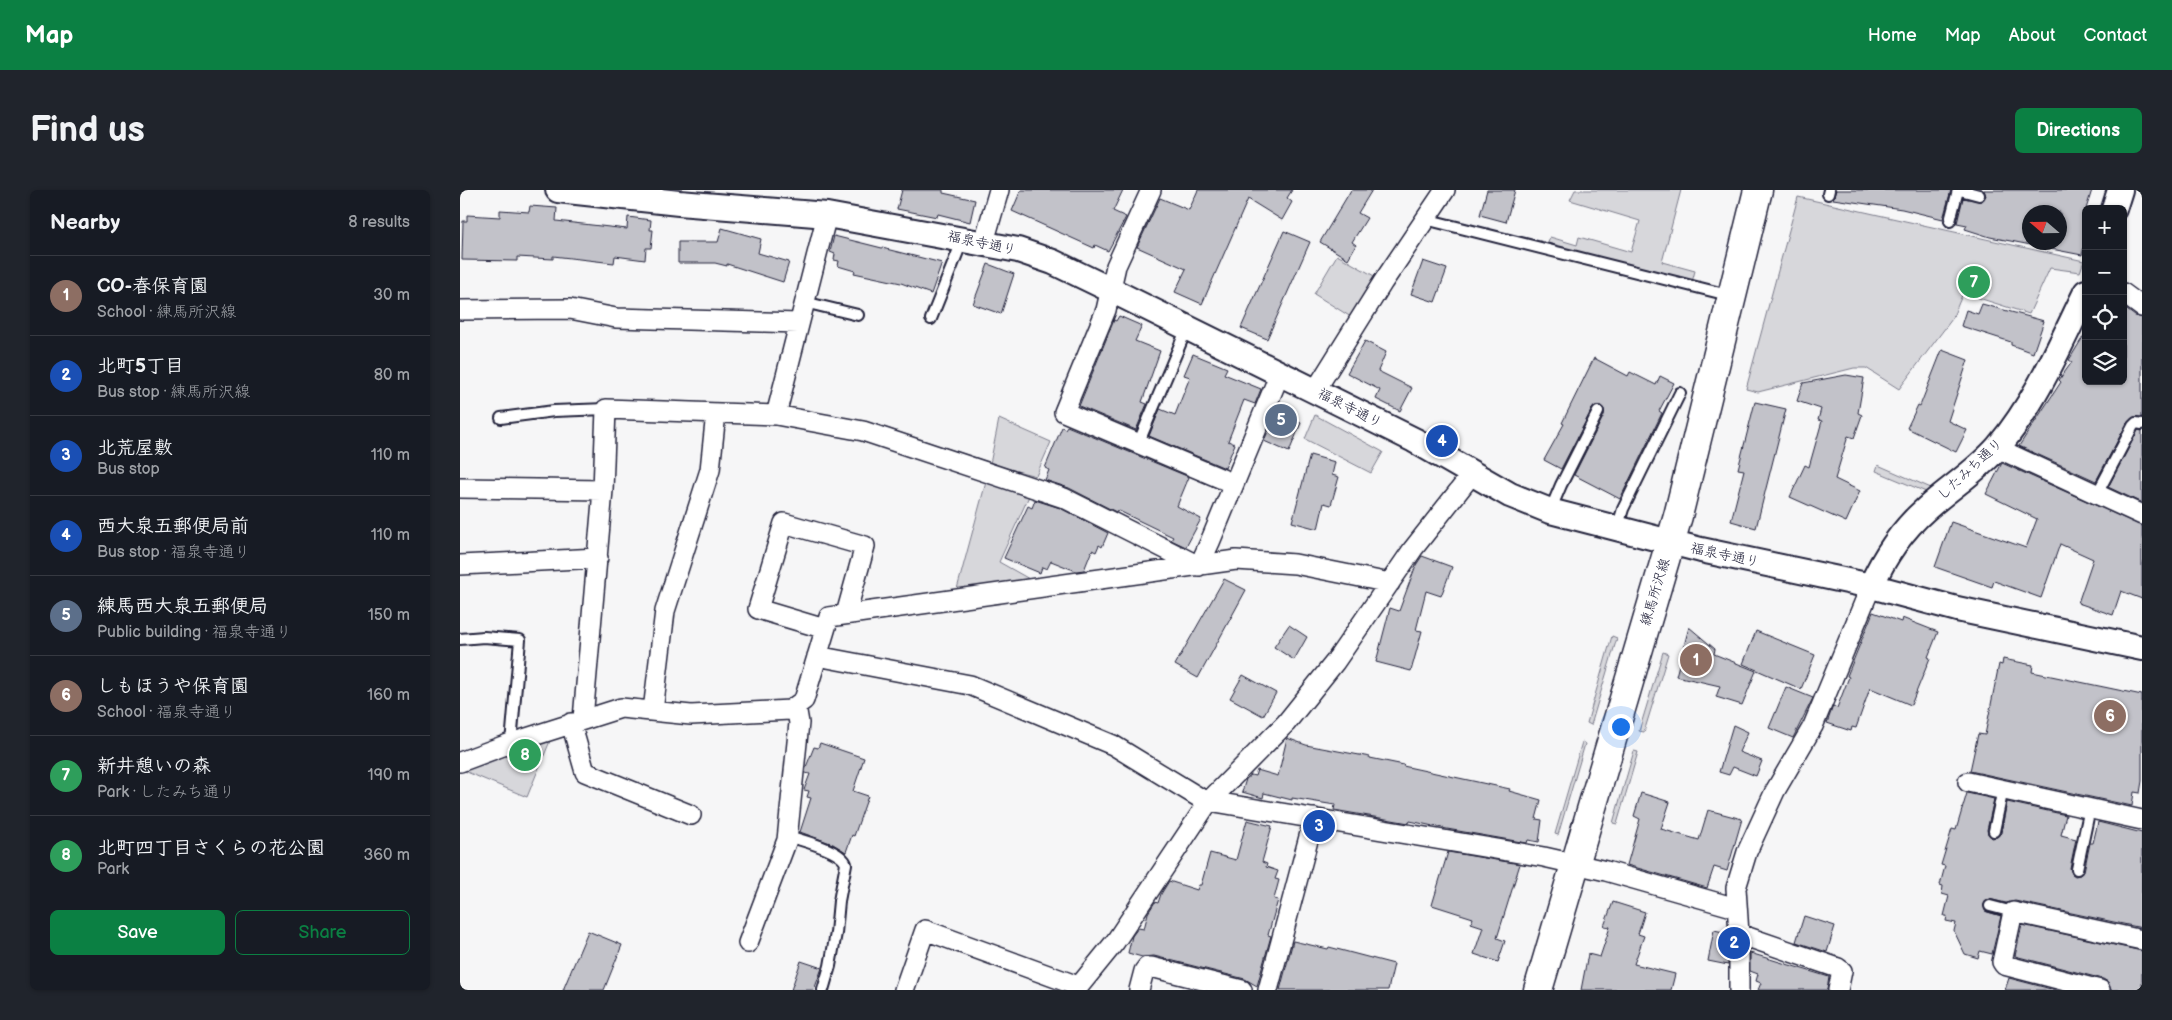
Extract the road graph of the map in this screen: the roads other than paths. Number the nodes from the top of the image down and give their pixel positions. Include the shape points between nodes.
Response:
1 (558, 190) edge
2 (999, 190) edge
3 (1151, 190) edge
4 (1758, 190) edge
5 (1959, 190) edge
6 (2120, 190) edge
7 (589, 192) edge
8 (1438, 192) edge
9 (1979, 195) dead end
10 (2115, 205) edge
11 (827, 215) junction
12 (1425, 219) junction
13 (1950, 222) dead end
14 (974, 240) junction
15 (1111, 290) junction
16 (2084, 295) edge
17 (2126, 295) edge
18 (1732, 296) junction
19 (804, 302) junction
20 (2142, 307) edge
21 (460, 310) edge
22 (858, 315) dead end
23 (931, 319) dead end
24 (798, 324) junction
25 (1187, 328) junction
26 (1280, 373) junction
27 (1315, 390) junction
28 (1680, 393) dead end
29 (606, 409) junction
30 (1598, 412) dead end
31 (716, 413) junction
32 (776, 415) junction
33 (501, 418) dead end
34 (2142, 424) edge
35 (1138, 444) junction
36 (1997, 448) junction
37 (1472, 474) junction
38 (1234, 484) junction
39 (460, 488) edge
40 (603, 490) junction
41 (2097, 494) junction
42 (1550, 510) junction
43 (2142, 515) edge
44 (1617, 529) junction
45 (1670, 543) junction
46 (598, 558) junction
47 (460, 566) edge
48 (1198, 566) junction
49 (1390, 583) junction
50 (1871, 586) junction
51 (846, 614) junction
52 (825, 629) junction
53 (460, 639) edge
54 (2142, 648) edge
55 (817, 656) junction
56 (796, 706) junction
57 (652, 711) junction
58 (577, 721) junction
59 (511, 743) junction
60 (460, 762) edge
61 (1968, 782) dead end
62 (2002, 789) junction
63 (1208, 800) junction
64 (2090, 808) junction
65 (691, 815) dead end
66 (1314, 818) junction
67 (2142, 820) edge
68 (1994, 830) dead end
69 (788, 836) junction
70 (1575, 863) junction
71 (2076, 869) dead end
72 (1990, 906) dead end
73 (1736, 908) junction
74 (2013, 912) junction
75 (1739, 934) junction
76 (2142, 940) edge
77 (748, 943) dead end
78 (1077, 988) edge
79 (823, 990) edge
80 (904, 990) edge
81 (1139, 990) edge
82 (1242, 990) edge
83 (1268, 990) edge
84 (1538, 990) edge
85 (1739, 990) edge
86 (1838, 990) edge
87 (2100, 990) edge

1 - 7 street, 福泉寺通り
2 - 14 street
3 - 15 street via 1116,266
4 - 18 main road, 練馬所沢線
5 - 9 lane
5 - 13 lane
6 - 10 street
7 - 11 street, 福泉寺通り via 679,204
8 - 12 street
11 - 14 street, 福泉寺通り
11 - 19 street
12 - 18 lane
12 - 27 street
14 - 15 street, 福泉寺通り via 1053,262
14 - 23 lane
15 - 25 street, 福泉寺通り
15 - 35 street via 1106,310 1064,412
16 - 36 street, したみち通り via 2031,401
17 - 20 street
18 - 45 main road, 練馬所沢線
19 - 22 lane
19 - 24 street
21 - 24 street via 570,309 616,318
24 - 32 street
25 - 26 street, 福泉寺通り
25 - 35 lane
26 - 27 street, 福泉寺通り
26 - 38 street
27 - 37 street, 福泉寺通り via 1414,440
28 - 44 lane via 1622,509
29 - 31 street
29 - 33 lane
29 - 40 street
30 - 42 lane
31 - 32 street
31 - 57 street via 710,470 665,611
32 - 48 street via 863,431 1044,490
34 - 41 lane via 2133,426
35 - 38 street
36 - 41 street
36 - 50 street, したみち通り via 1914,521 1888,552
37 - 42 street, 福泉寺通り via 1510,495
37 - 49 street
38 - 48 street
39 - 40 street
40 - 46 street
41 - 43 street
42 - 44 street, 福泉寺通り
44 - 45 street, 福泉寺通り
45 - 50 street, 福泉寺通り
45 - 70 main road, 練馬所沢線
46 - 47 street
46 - 58 street
48 - 49 street via 1236,560 1295,564
48 - 51 street
49 - 63 street via 1336,662 1286,723
50 - 54 street, 福泉寺通り via 1957,609
50 - 73 street via 1813,726 1758,826 1736,888
51 - 52 street via 829,617
51 - 52 street via 865,546 784,523 758,609
52 - 55 street
53 - 59 lane via 520,640
55 - 56 street via 804,700
55 - 63 street via 970,686 1114,745
56 - 57 street via 790,710 692,715
56 - 69 street via 799,723
57 - 58 street via 621,708
58 - 59 street
58 - 65 street via 585,772
59 - 60 street
61 - 62 street
62 - 64 street
62 - 68 lane
63 - 66 street
63 - 78 street via 1115,942
64 - 67 street
64 - 71 lane
66 - 70 street
66 - 83 street
69 - 77 street
69 - 79 lane via 838,854 846,864 832,958
70 - 73 street
70 - 84 main road, 練馬所沢線
72 - 74 lane
73 - 75 street
74 - 76 street
74 - 87 street via 2002,962 2004,966
75 - 85 street
75 - 86 street via 1838,968 1842,975
78 - 80 street via 926,930
81 - 82 street via 1144,971 1151,967

